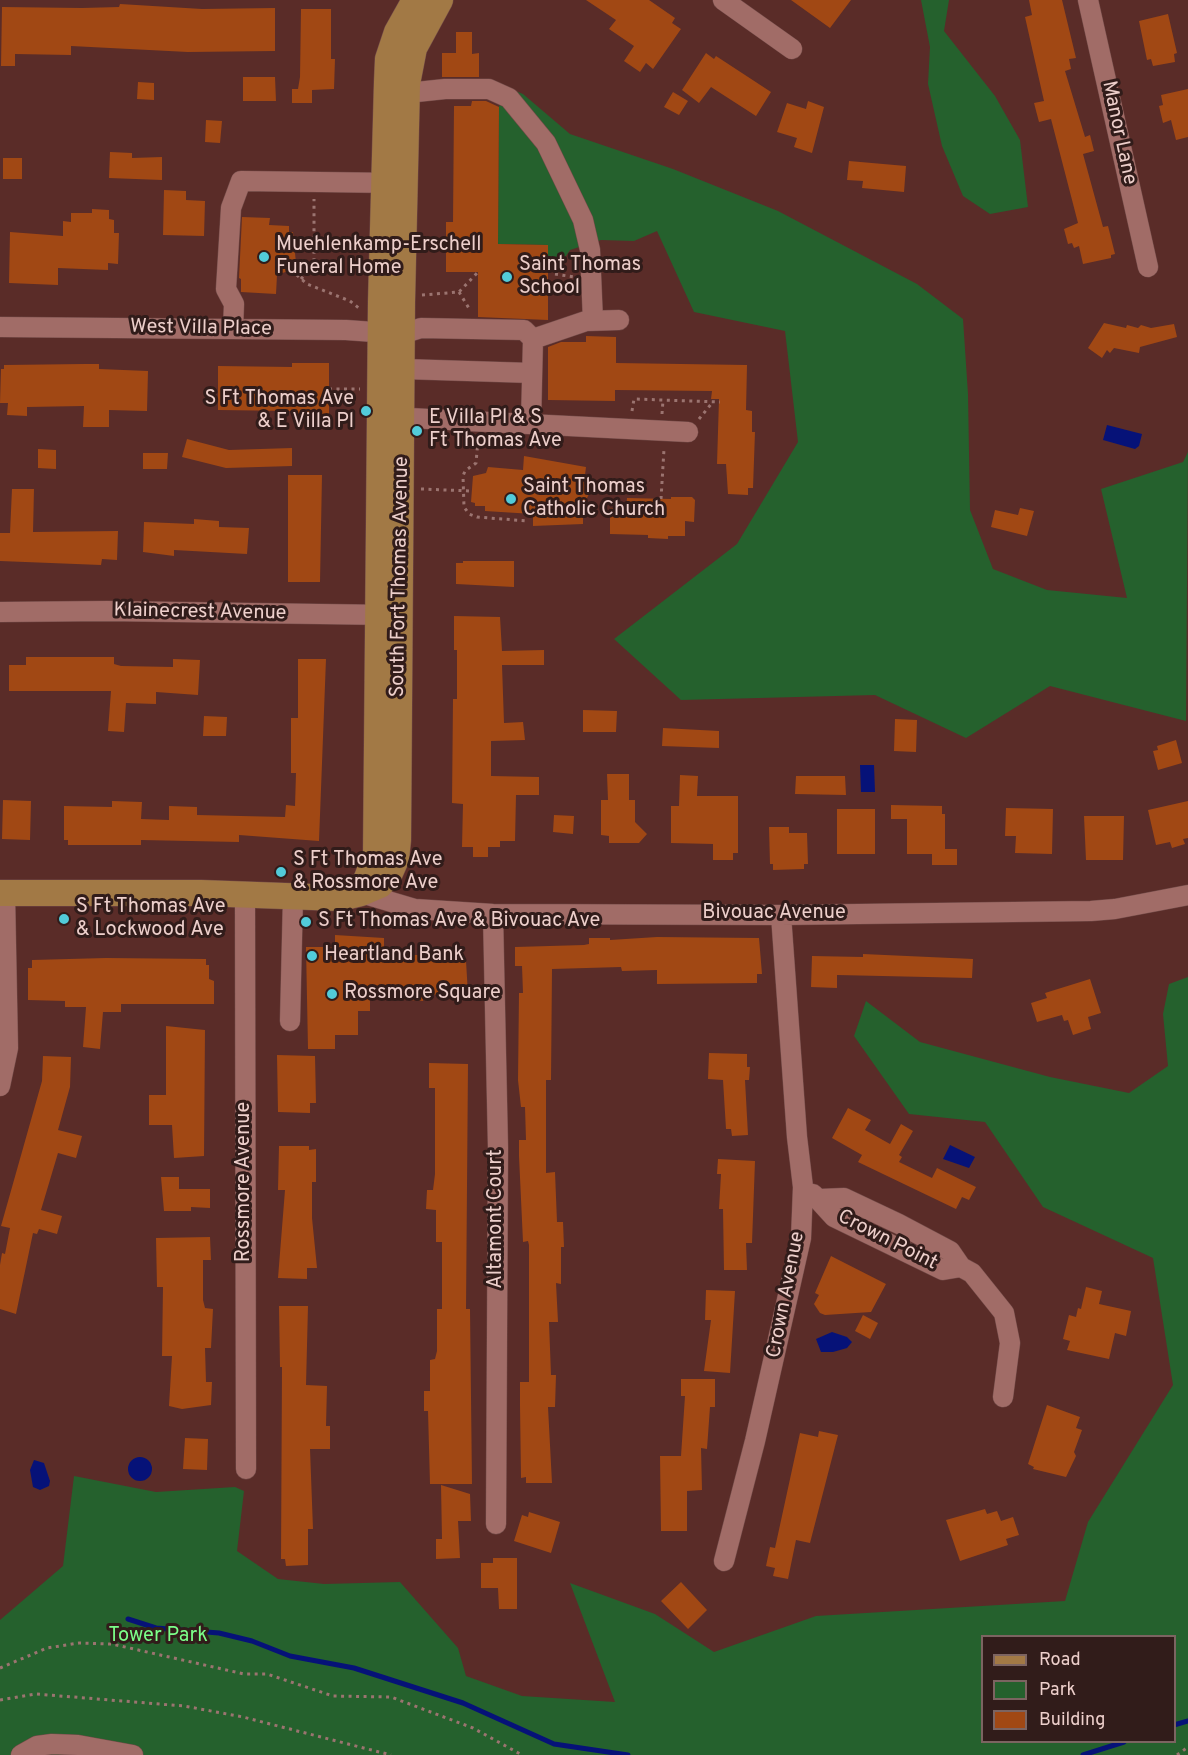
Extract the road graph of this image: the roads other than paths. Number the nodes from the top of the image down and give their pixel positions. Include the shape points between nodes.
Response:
1 (415, 0) edge
2 (440, 0) edge
3 (723, 0) edge
4 (1088, 0) edge
5 (792, 49) dead end
6 (407, 93) junction
7 (394, 183) junction
8 (1148, 267) dead end
9 (619, 320) dead end
10 (592, 321) junction
11 (0, 327) edge
12 (233, 329) junction
13 (391, 333) junction
14 (533, 339) junction
15 (402, 369) junction
16 (532, 373) junction
17 (392, 417) junction
18 (531, 423) junction
19 (688, 432) dead end
20 (0, 612) edge
21 (389, 615) junction
22 (2, 893) edge
23 (361, 893) junction
24 (1188, 895) edge
25 (245, 896) junction
26 (293, 897) junction
27 (493, 914) junction
28 (782, 915) junction
29 (290, 1021) dead end
30 (0, 1086) edge
31 (803, 1187) junction
32 (1003, 1397) dead end
33 (246, 1469) dead end
34 (496, 1524) dead end
35 (724, 1561) dead end
36 (21, 1755) edge
37 (133, 1755) edge

1 - 7 main road, South Fort Thomas Avenue via 397,32 388,59
2 - 6 main road, South Fort Thomas Avenue via 414,48
3 - 5 street
4 - 8 street, Manor Lane
6 - 7 main road, South Fort Thomas Avenue
6 - 10 street via 489,89 509,98 546,143 583,220 590,250
7 - 12 street via 241,181 231,208 226,289 234,304
7 - 13 main road, South Fort Thomas Avenue
9 - 10 street
10 - 14 street
11 - 12 street, West Villa Place
12 - 13 street, West Villa Place
13 - 14 street, West Villa Place via 421,328 524,330
13 - 15 main road, South Fort Thomas Avenue
13 - 17 main road, South Fort Thomas Avenue
14 - 16 street
15 - 16 street
15 - 17 main road, South Fort Thomas Avenue
16 - 18 street
17 - 18 street
17 - 21 main road, South Fort Thomas Avenue
17 - 21 main road, South Fort Thomas Avenue via 401,487
18 - 19 street
20 - 21 street, Klainecrest Avenue
21 - 23 main road, South Fort Thomas Avenue via 396,859 380,885
22 - 25 main road, South Fort Thomas Avenue
22 - 30 street via 8,1048
23 - 26 main road, South Fort Thomas Avenue via 340,898
23 - 27 street, Bivouac Avenue via 415,909
24 - 28 street, Bivouac Avenue via 1090,911
25 - 26 main road, South Fort Thomas Avenue
25 - 33 street, Rossmore Avenue
26 - 29 street
27 - 28 street, Bivouac Avenue
27 - 34 street, Altamont Court via 498,1148
28 - 31 street, Crown Avenue
31 - 32 street, Crown Point via 820,1199 834,1217 943,1270 966,1270 1004,1313 1010,1343
31 - 35 street, Crown Avenue via 801,1238 793,1278
36 - 37 street via 37,1746 52,1744

